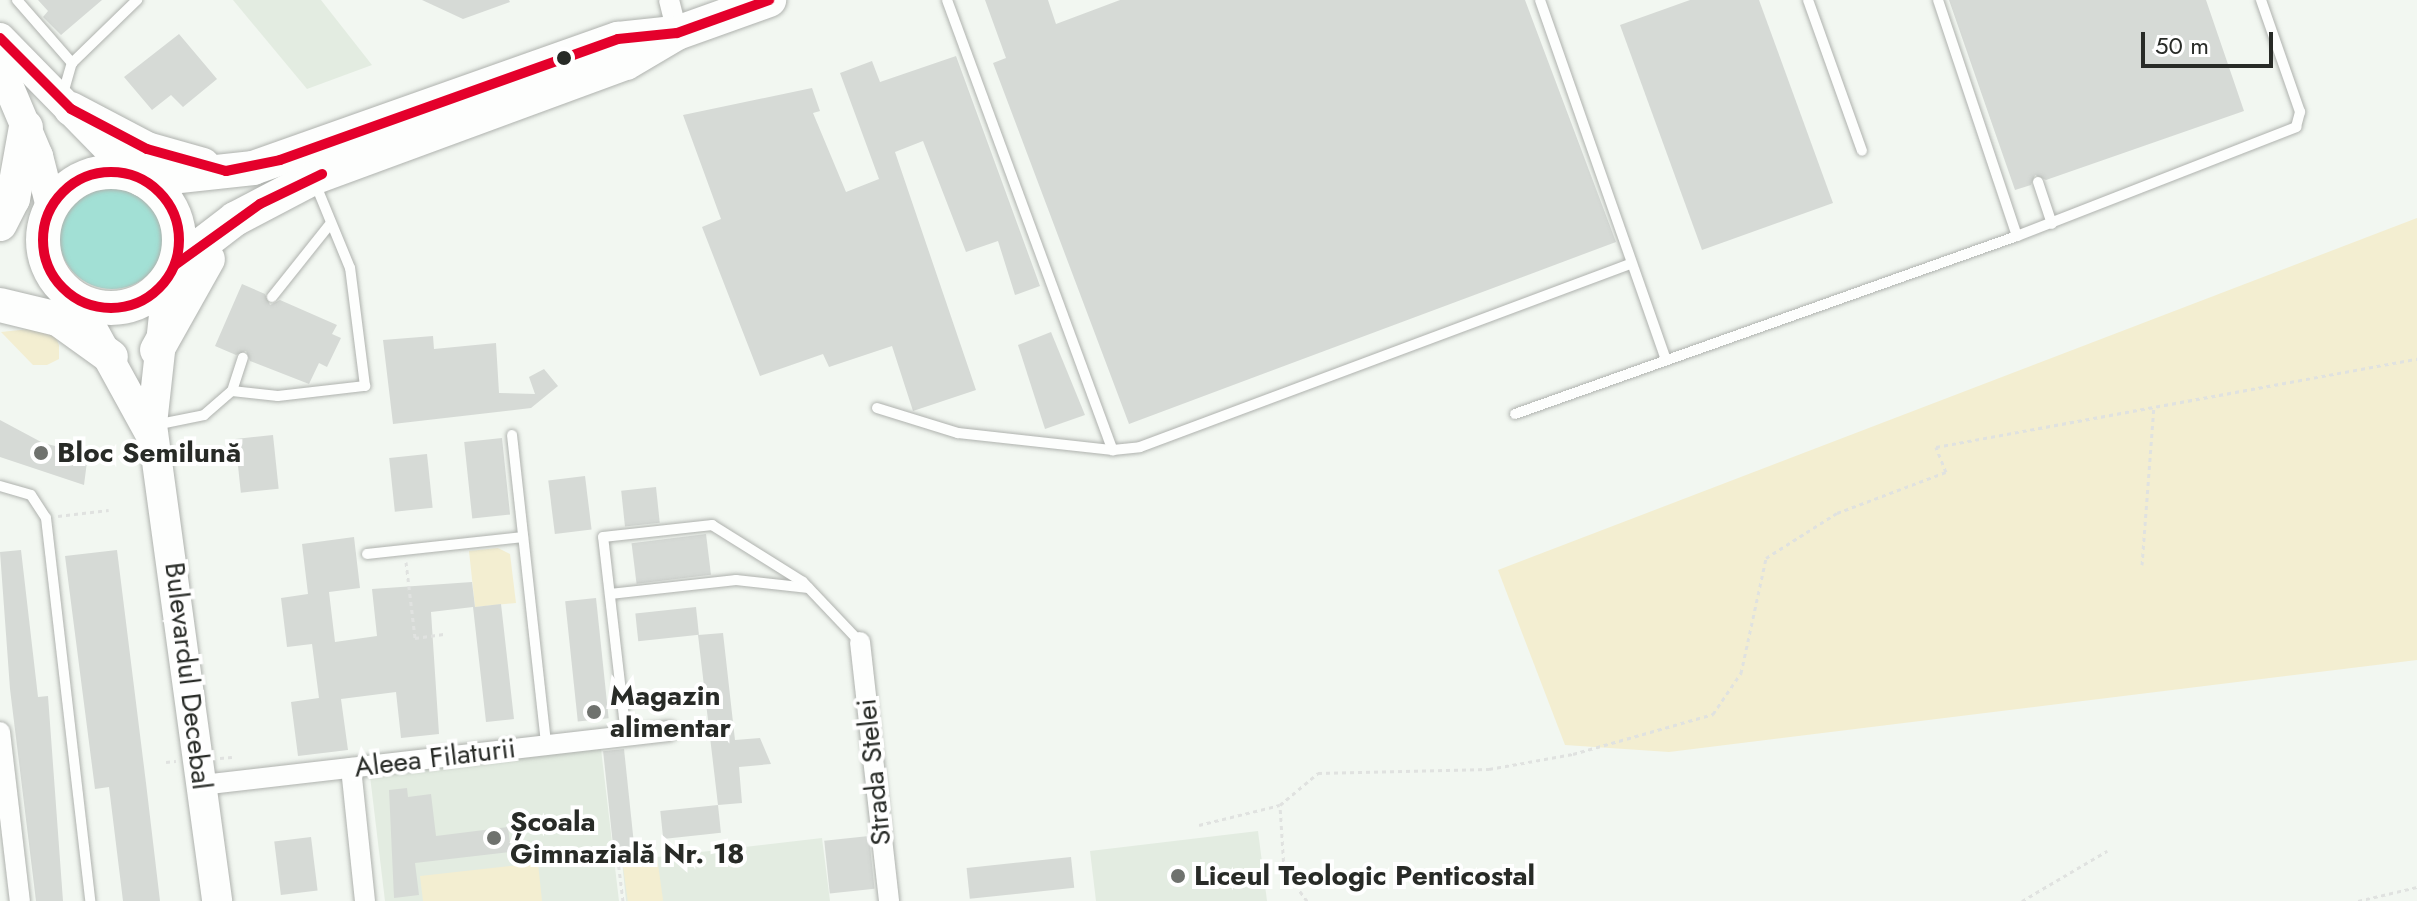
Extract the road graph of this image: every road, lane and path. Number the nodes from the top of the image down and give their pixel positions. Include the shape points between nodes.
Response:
1 (17, 0) edge
2 (137, 0) edge
3 (669, 0) edge
4 (769, 0) edge
5 (947, 0) edge
6 (1540, 0) edge
7 (1808, 0) edge
8 (1938, 0) edge
9 (2261, 0) edge
10 (677, 33) junction
11 (0, 38) edge
12 (72, 63) junction
13 (0, 66) edge
14 (66, 104) junction
15 (26, 127) junction
16 (1862, 151) dead end
17 (226, 171) junction
18 (139, 178) junction
19 (313, 178) junction
20 (2038, 182) dead end
21 (50, 209) junction
22 (235, 219) junction
23 (0, 224) edge
24 (330, 224) junction
25 (2052, 224) junction
26 (2017, 236) junction
27 (0, 245) edge
28 (1630, 264) junction
29 (172, 272) junction
30 (0, 297) edge
31 (73, 297) junction
32 (272, 297) dead end
33 (0, 305) edge
34 (157, 350) junction
35 (111, 357) junction
36 (243, 358) dead end
37 (2417, 359) edge
38 (1666, 360) junction
39 (232, 391) junction
40 (2154, 407) junction
41 (877, 408) dead end
42 (1515, 414) dead end
43 (512, 435) dead end
44 (156, 438) junction
45 (1113, 450) junction
46 (0, 486) edge
47 (109, 510) dead end
48 (46, 518) junction
49 (523, 537) junction
50 (405, 550) junction
51 (367, 554) dead end
52 (2142, 565) dead end
53 (809, 588) junction
54 (610, 594) junction
55 (444, 634) dead end
56 (860, 642) joint
57 (669, 731) dead end
58 (0, 732) edge
59 (626, 735) junction
60 (546, 745) junction
61 (351, 768) junction
62 (202, 785) junction
63 (1280, 805) junction
64 (1199, 825) dead end
65 (645, 847) dead end
66 (2107, 851) dead end
67 (2417, 887) edge
68 (20, 901) edge
69 (90, 901) edge
70 (217, 901) edge
71 (365, 901) edge
72 (623, 901) edge
73 (889, 901) edge
74 (1307, 901) edge
75 (2022, 901) edge
76 (2358, 901) edge

1 - 12 lane
2 - 12 lane
3 - 10 street
4 - 10 main road
5 - 45 lane
6 - 28 lane
7 - 16 lane
8 - 26 lane
9 - 25 lane via 2300,112 2296,127
10 - 17 main road via 618,39 280,160
10 - 19 main road via 626,63
11 - 14 main road
12 - 14 lane
13 - 15 main road
14 - 17 main road via 147,149
14 - 18 main road
15 - 21 main road
15 - 23 main road via 13,199
17 - 18 main road
18 - 21 main road via 88,177
18 - 29 main road via 175,217
19 - 22 main road
19 - 24 lane
20 - 25 lane
21 - 27 main road
21 - 31 main road via 45,256
22 - 29 main road
22 - 34 main road
24 - 32 lane
24 - 39 lane via 350,268 365,386 278,396
25 - 26 lane
26 - 38 lane
28 - 38 lane
28 - 45 lane via 1140,447
29 - 31 main road via 126,307 100,308
29 - 34 main road, Bulevardul Decebal
30 - 31 main road
31 - 35 main road, Bulevardul Decebal
33 - 35 main road via 58,319
34 - 44 main road, Bulevardul Decebal
35 - 44 main road, Bulevardul Decebal
36 - 39 lane
37 - 40 path
38 - 42 lane
39 - 44 lane via 204,415
40 - 52 path
40 - 63 path via 1936,447 1946,472 1837,513 1766,558 1741,673 1713,714 1573,754 1489,769 1318,773
41 - 45 lane via 958,433
43 - 49 lane
44 - 62 main road, Bulevardul Decebal
46 - 48 lane via 31,495
47 - 48 path
48 - 69 lane
49 - 50 lane
49 - 60 lane
50 - 51 lane
50 - 55 path via 415,638
53 - 54 lane via 736,580
53 - 54 lane via 747,541 712,525 692,525 603,537
53 - 56 lane
54 - 59 lane
56 - 73 street, Strada Stelei
57 - 59 street, Aleea Filaturii
58 - 68 street
59 - 60 street, Aleea Filaturii
60 - 61 street, Aleea Filaturii
61 - 62 street, Aleea Filaturii
61 - 71 street
62 - 70 main road, Bulevardul Decebal
63 - 64 path via 1239,820
63 - 74 path via 1284,869
65 - 72 path via 637,857 618,860
66 - 75 path
67 - 76 path

